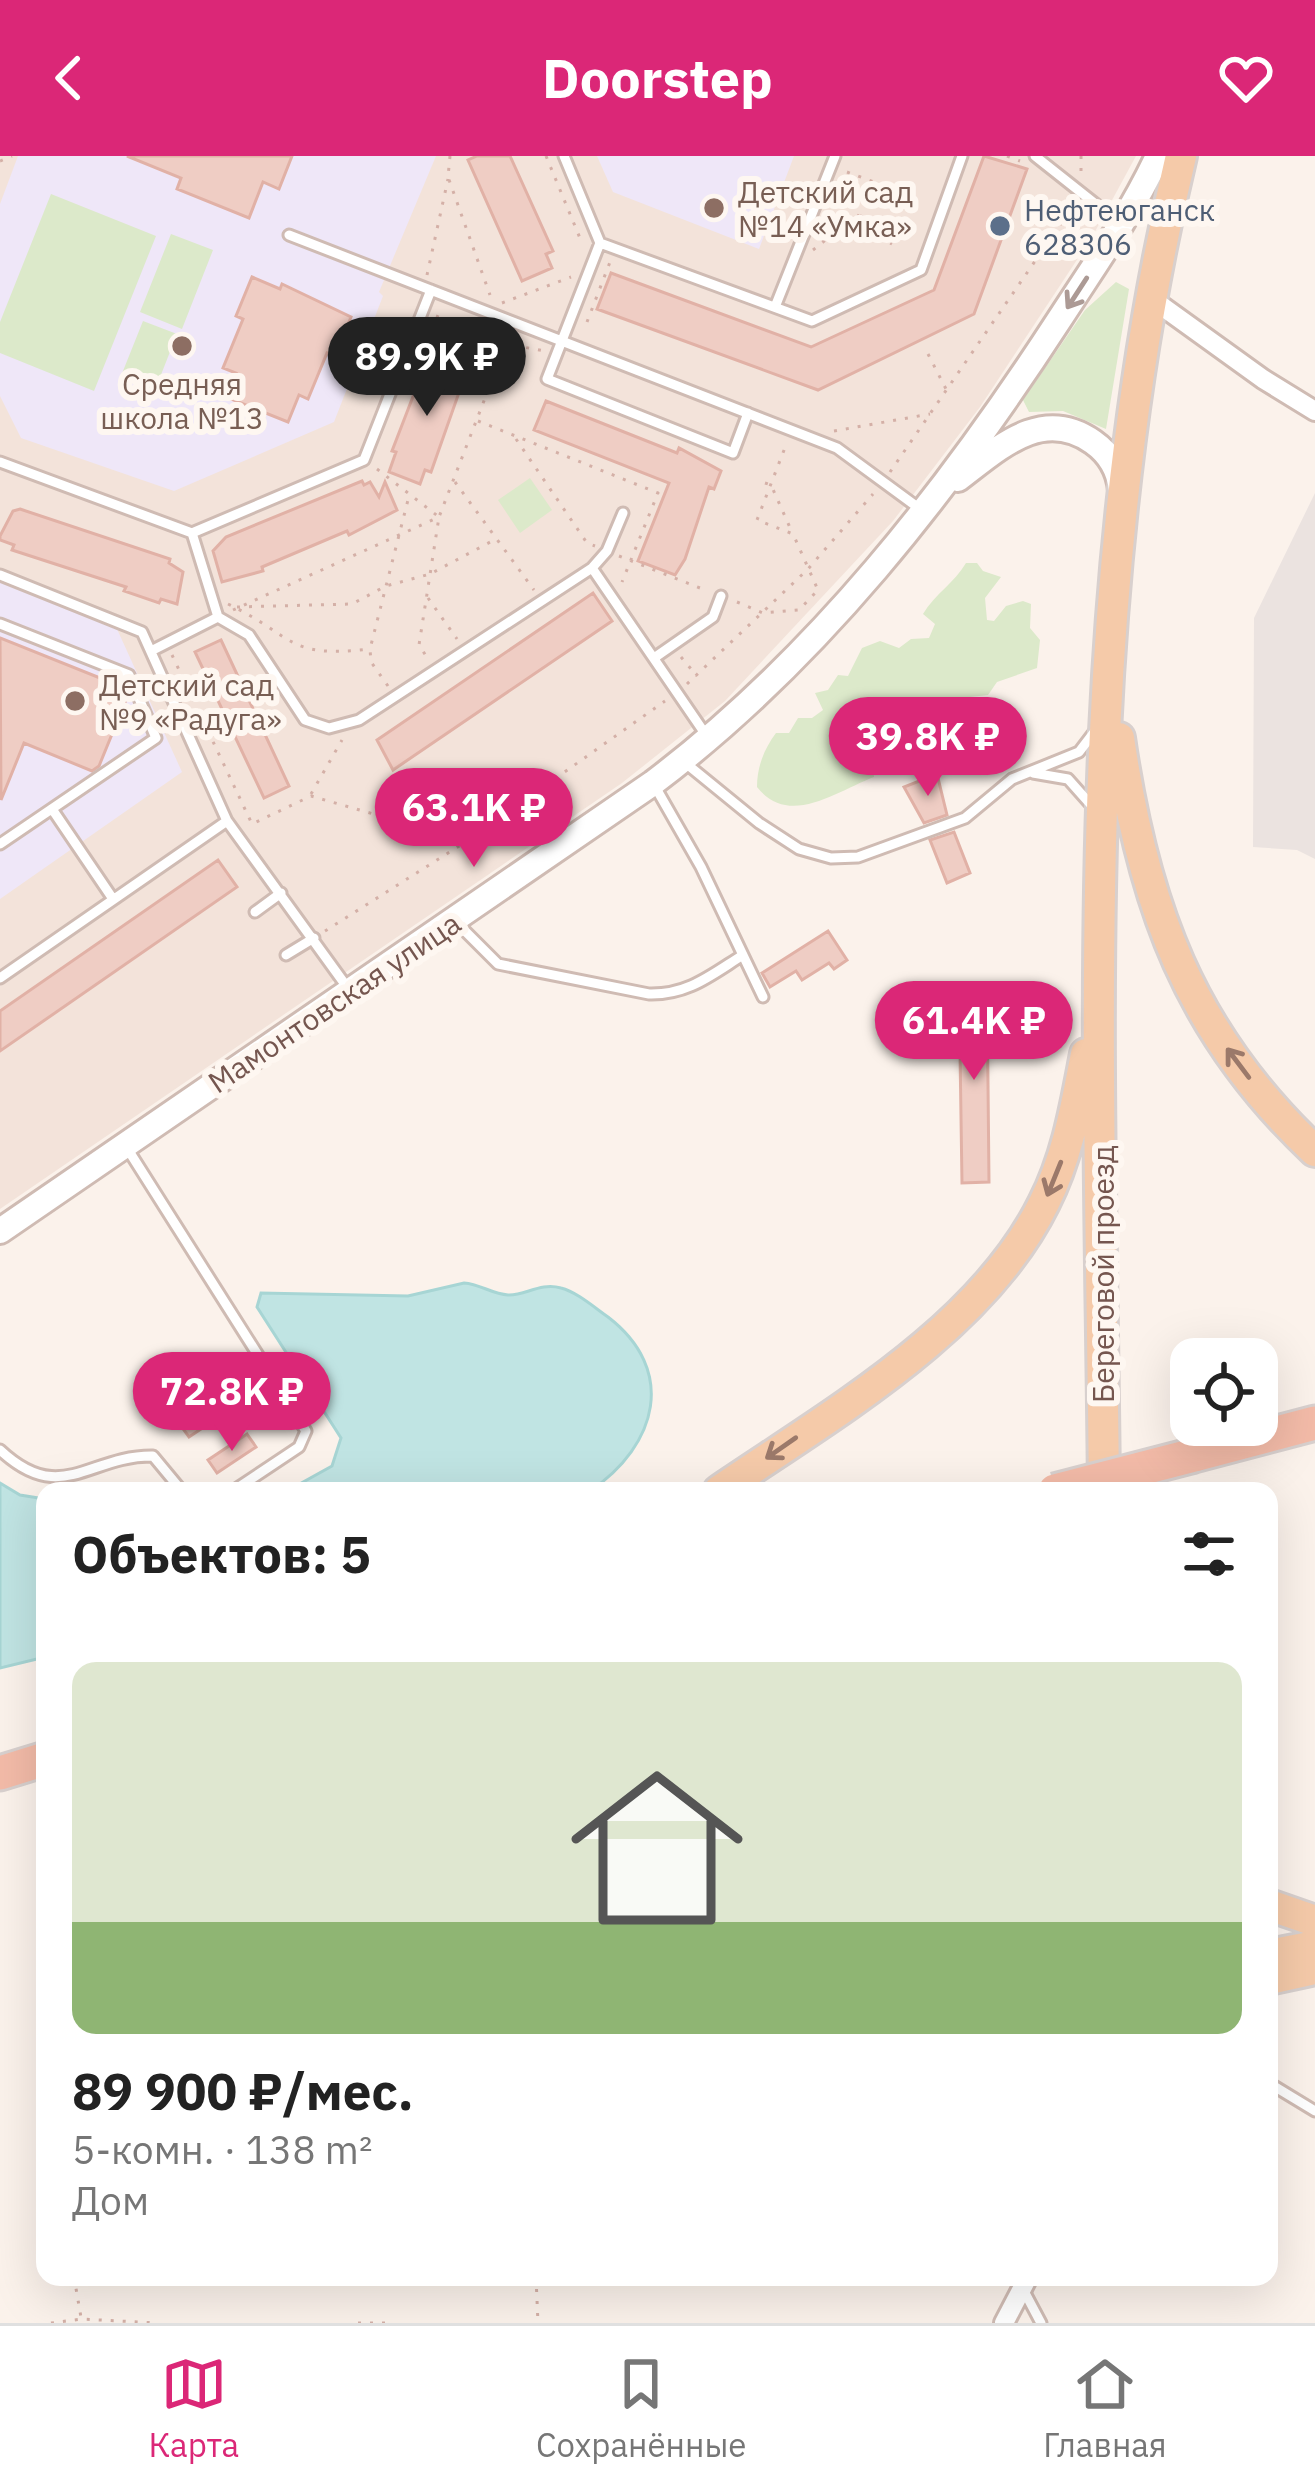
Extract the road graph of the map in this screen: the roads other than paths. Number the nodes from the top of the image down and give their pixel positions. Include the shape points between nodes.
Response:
1 (564, 156) edge
2 (835, 156) edge
3 (962, 156) edge
4 (1035, 156) edge
5 (1158, 156) edge
6 (1181, 156) edge
7 (1121, 224) junction
8 (290, 235) dead end
9 (601, 243) junction
10 (428, 288) junction
11 (1152, 299) junction
12 (775, 307) junction
13 (562, 340) junction
14 (1315, 411) edge
15 (748, 413) junction
16 (0, 462) edge
17 (930, 503) junction
18 (1122, 506) junction
19 (623, 513) dead end
20 (192, 533) junction
21 (594, 569) junction
22 (0, 575) edge
23 (722, 596) road end
24 (223, 619) junction
25 (0, 624) edge
26 (151, 651) junction
27 (654, 658) junction
28 (1107, 661) junction
29 (709, 739) junction
30 (683, 761) junction
31 (1027, 772) junction
32 (653, 783) junction
33 (52, 809) junction
34 (227, 821) junction
35 (1101, 840) junction
36 (0, 844) edge
37 (281, 893) junction
38 (113, 899) junction
39 (255, 912) dead end
40 (454, 920) junction
41 (314, 938) junction
42 (286, 955) dead end
43 (743, 955) junction
44 (0, 978) edge
45 (1099, 983) junction
46 (350, 991) junction
47 (763, 997) dead end
48 (125, 1145) junction
49 (1315, 1151) edge
50 (0, 1231) edge
51 (1315, 1424) edge
52 (1278, 1433) edge
53 (1315, 1441) edge
54 (1278, 1442) edge
55 (1228, 1446) edge
56 (0, 1450) edge
57 (175, 1482) edge
58 (247, 1482) edge
59 (732, 1482) edge
60 (1090, 1482) edge
61 (1104, 1482) edge
62 (36, 1752) edge
63 (0, 1760) edge
64 (36, 1763) edge
65 (0, 1773) edge
66 (1278, 1908) edge
67 (1315, 1921) edge
68 (1315, 1946) edge
69 (1278, 1953) edge
70 (1315, 1969) edge
71 (1278, 1977) edge
72 (1278, 2088) edge
73 (1315, 2111) edge
74 (1024, 2286) edge
75 (1027, 2286) edge
76 (1004, 2323) edge
77 (1041, 2323) edge

1 - 9 lane
2 - 12 lane
3 - 12 lane via 921,270 812,321
4 - 7 lane
5 - 7 street, Мамонтовская улица
6 - 11 main road
7 -> 17 street, Мамонтовская улица
8 - 10 lane
9 - 12 lane
9 - 13 lane
10 - 13 lane
10 - 20 lane via 364,460
11 - 14 street
11 - 18 main road
13 - 15 lane
13 - 15 lane via 547,379 738,455
15 - 17 lane via 837,448
16 - 20 lane
17 - 18 street via 1007,442 1046,426 1078,434 1111,459
17 - 29 street, Мамонтовская улица
18 - 28 main road
19 - 21 lane via 613,553
20 - 24 lane
21 - 24 lane via 359,720 329,728 305,721 249,635
21 - 27 lane
22 - 26 lane via 142,632
23 - 27 lane via 713,617
24 - 26 lane
25 - 33 lane via 129,675 156,738
26 - 34 lane
27 - 29 lane
28 - 31 lane via 1095,732 1063,762
28 - 35 main road, Береговой проезд
49 -> 28 main road via 1230,1053 1179,966 1138,856
29 - 30 street, Мамонтовская улица
30 - 31 lane via 759,823 831,858 858,857 965,818
30 - 32 street, Мамонтовская улица
31 - 35 lane via 1081,788
32 - 40 street, Мамонтовская улица
32 - 43 lane
33 - 36 lane
33 - 38 lane
34 - 37 lane
34 - 38 lane
35 - 45 main road, Береговой проезд
37 - 39 lane
37 - 41 lane
38 - 44 lane
40 - 43 lane via 498,964 650,994 692,988
40 - 46 street, Мамонтовская улица
41 - 42 lane
41 - 46 lane
43 - 47 lane
45 -> 59 main road via 1070,1137 1016,1254 916,1352
45 - 61 main road, Береговой проезд
46 - 48 street, Мамонтовская улица
48 - 50 street, Мамонтовская улица
48 - 58 lane via 306,1430 299,1448
51 - 52 highway
53 - 54 main road
55 - 60 highway, bridge
56 - 57 lane via 17,1467 56,1479 153,1456
62 - 63 highway
64 - 65 highway
66 - 67 main road
68 - 69 main road
70 - 71 main road
72 - 73 lane
74 - 76 street
75 - 77 lane

